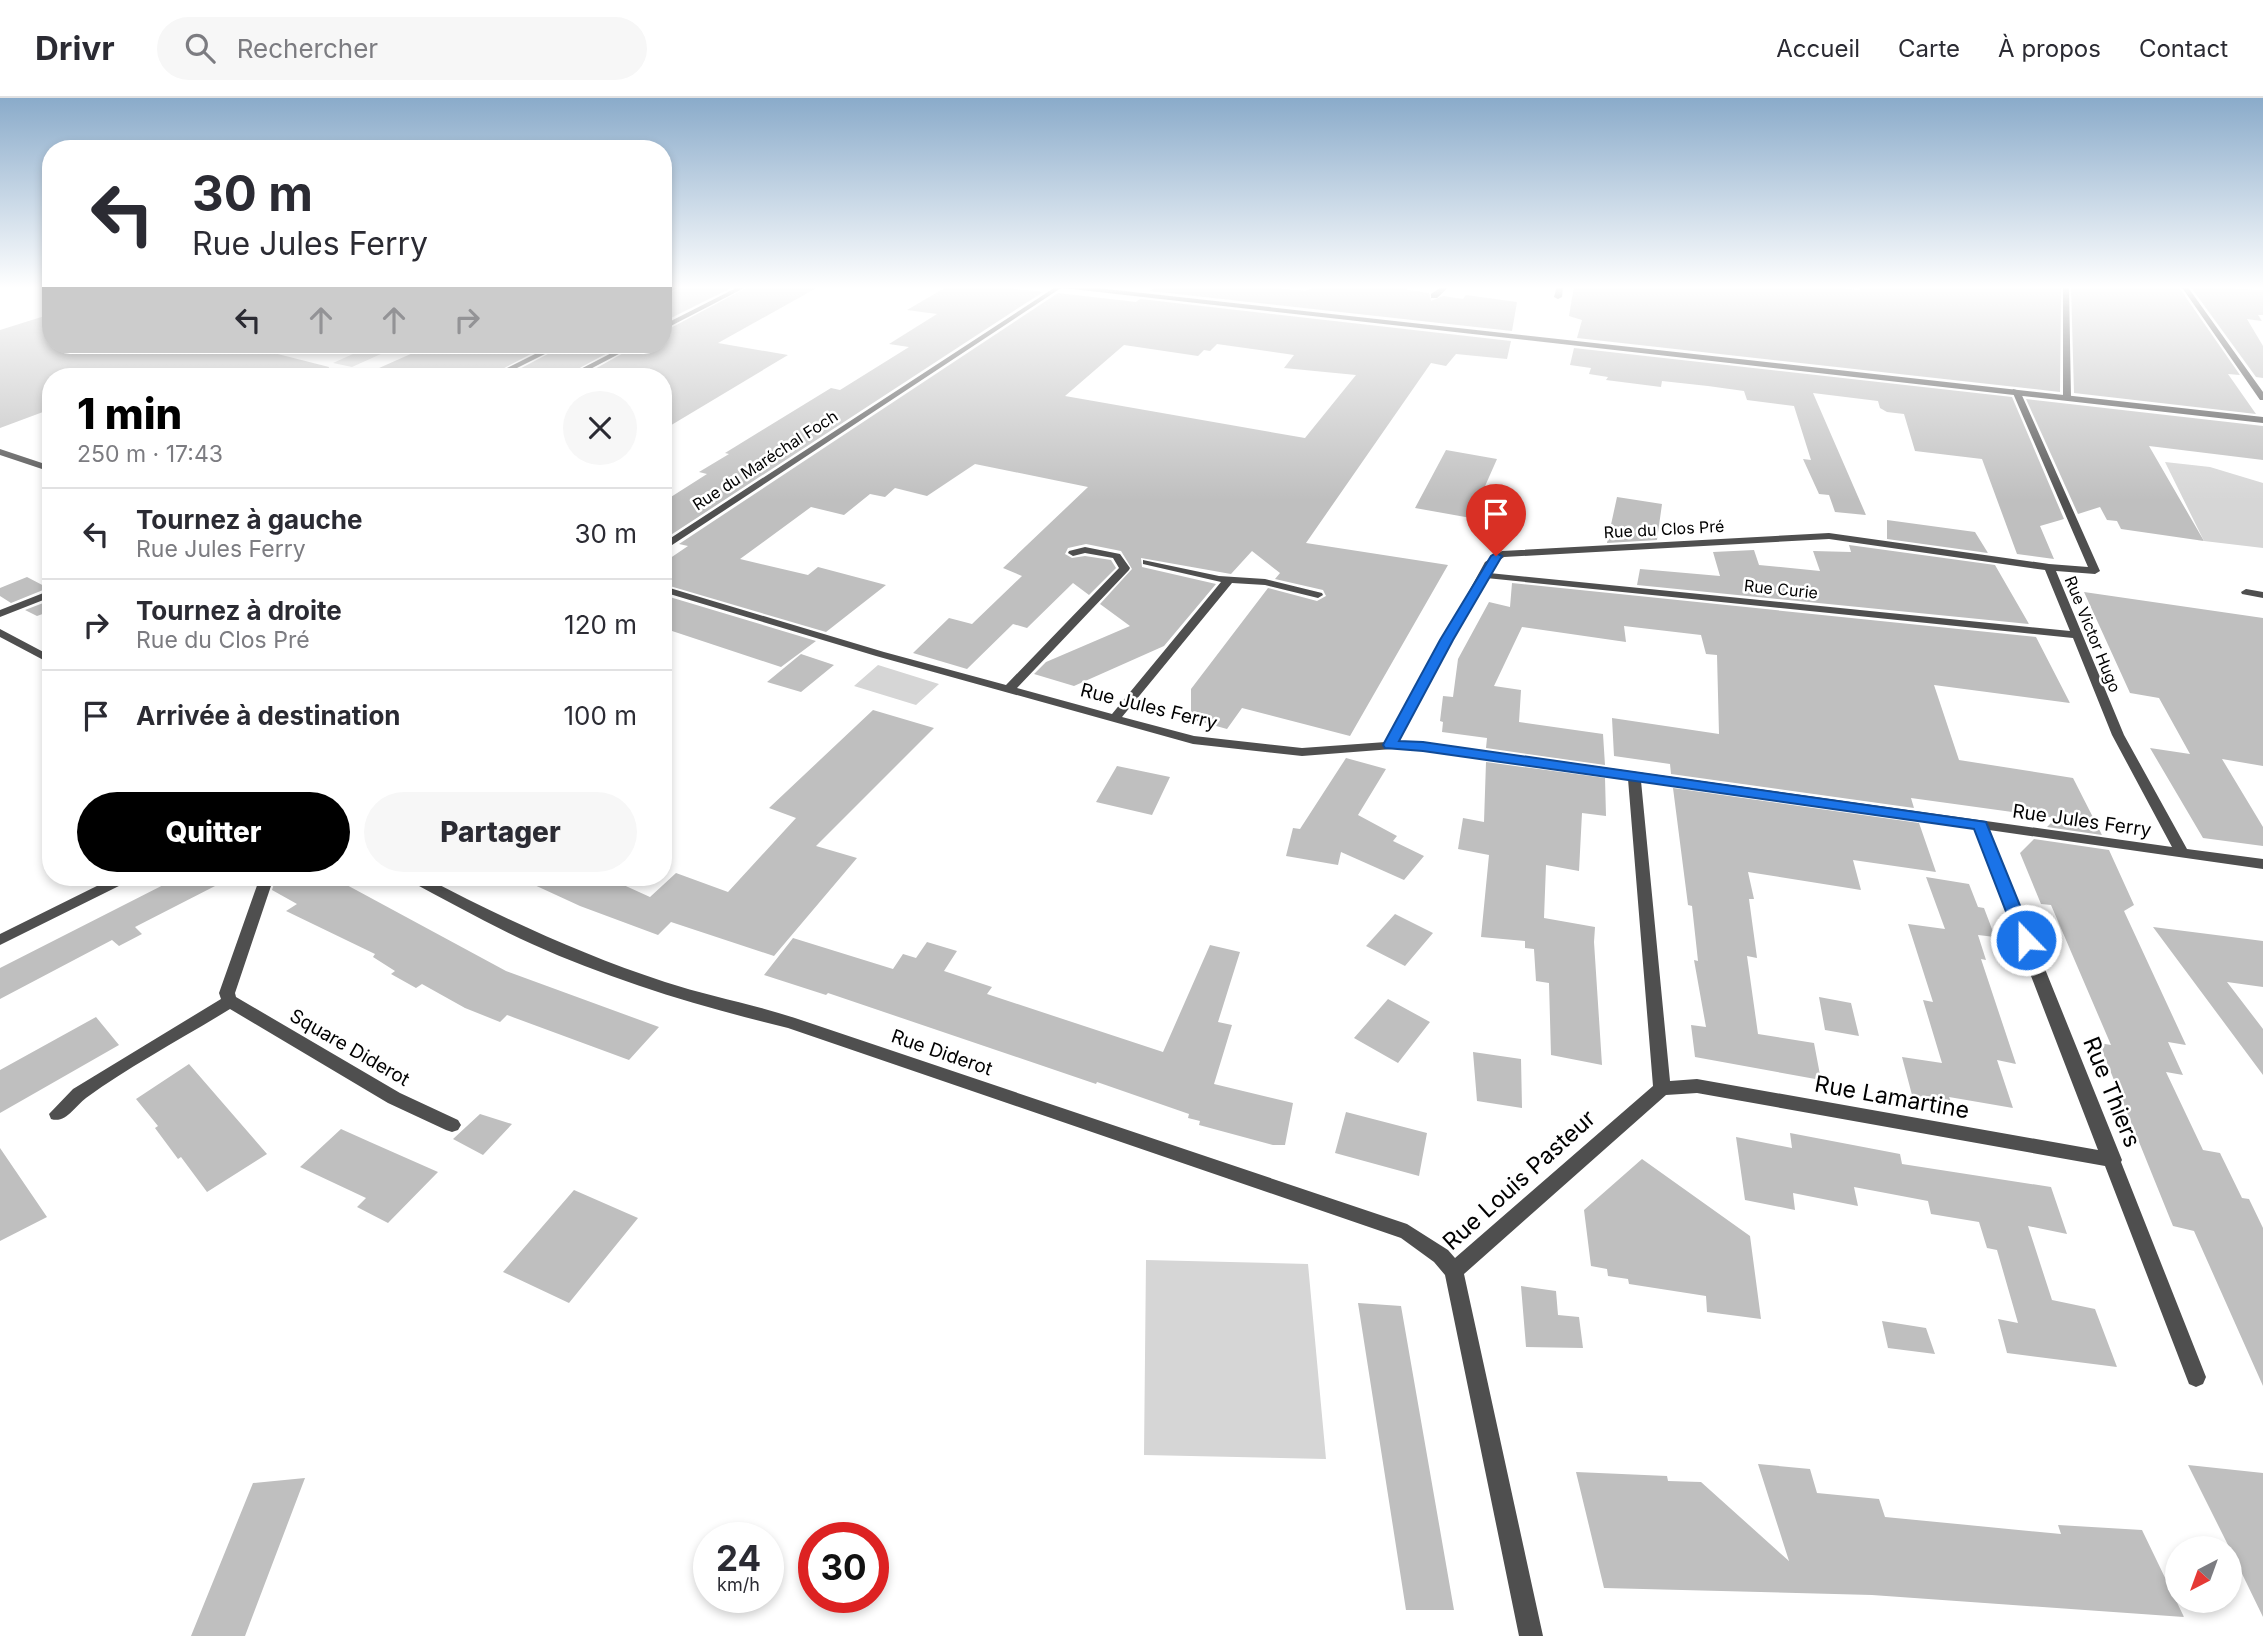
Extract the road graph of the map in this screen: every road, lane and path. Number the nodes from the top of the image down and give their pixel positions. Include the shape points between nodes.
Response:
1 (533, 358) edge
2 (607, 358) edge
3 (953, 358) edge
4 (1714, 358) edge
5 (2067, 358) edge
6 (2235, 358) edge
7 (512, 368) edge
8 (587, 368) edge
9 (2016, 391) junction
10 (2067, 398) junction
11 (2263, 398) edge
12 (2263, 420) edge
13 (0, 452) edge
14 (42, 465) edge
15 (672, 542) edge
16 (1073, 553) dead end
17 (1147, 562) dead end
18 (2049, 567) junction
19 (1483, 575) junction
20 (1229, 580) junction
21 (672, 592) edge
22 (2246, 592) dead end
23 (2263, 594) edge
24 (1318, 595) dead end
25 (42, 597) edge
26 (0, 614) edge
27 (0, 632) edge
28 (2076, 635) junction
29 (42, 656) edge
30 (1009, 689) junction
31 (1115, 718) junction
32 (1390, 745) junction
33 (1634, 776) junction
34 (1980, 825) junction
35 (2183, 854) junction
36 (2263, 864) edge
37 (108, 886) edge
38 (264, 886) edge
39 (430, 886) edge
40 (0, 940) edge
41 (230, 1001) junction
42 (1662, 1088) junction
43 (57, 1114) dead end
44 (452, 1125) dead end
45 (2113, 1160) junction
46 (1454, 1271) junction
47 (2196, 1377) dead end
48 (1531, 1636) edge

1 - 7 street
2 - 8 street
3 - 15 street, Rue du Maréchal Foch
4 - 9 street
5 - 10 street
6 - 11 street
9 - 10 street
9 - 18 street, Rue Victor Hugo via 2095,571
10 - 12 street
13 - 14 street
16 - 30 street via 1085,550 1116,556 1125,568
17 - 20 street
18 - 19 street, Rue du Clos Pré via 1829,536 1502,554 1490,562
18 - 28 street, Rue Victor Hugo
19 - 28 street, Rue Curie
19 - 32 street, Rue du Clos Pré
20 - 24 street via 1265,582
20 - 31 street
21 - 30 street, Rue Jules Ferry
22 - 23 street
25 - 26 street
27 - 29 street
28 - 35 street, Rue Victor Hugo via 2118,735
30 - 31 street, Rue Jules Ferry
31 - 32 street, Rue Jules Ferry via 1193,740 1281,752
32 - 33 street, Rue Jules Ferry
33 - 34 street, Rue Jules Ferry
33 - 42 street
34 - 35 street, Rue Jules Ferry
34 - 45 street, Rue Thiers
35 - 36 street, Rue Jules Ferry
37 - 40 street
38 - 41 street via 227,993
39 - 46 street, Rue Diderot via 565,951 743,1012 802,1026 1407,1232
41 - 43 street via 79,1094
41 - 44 street, Square Diderot via 394,1098
42 - 45 street, Rue Lamartine via 1697,1086
42 - 46 street, Rue Louis Pasteur
45 - 47 street, Rue Thiers
46 - 48 street, Rue Louis Pasteur

